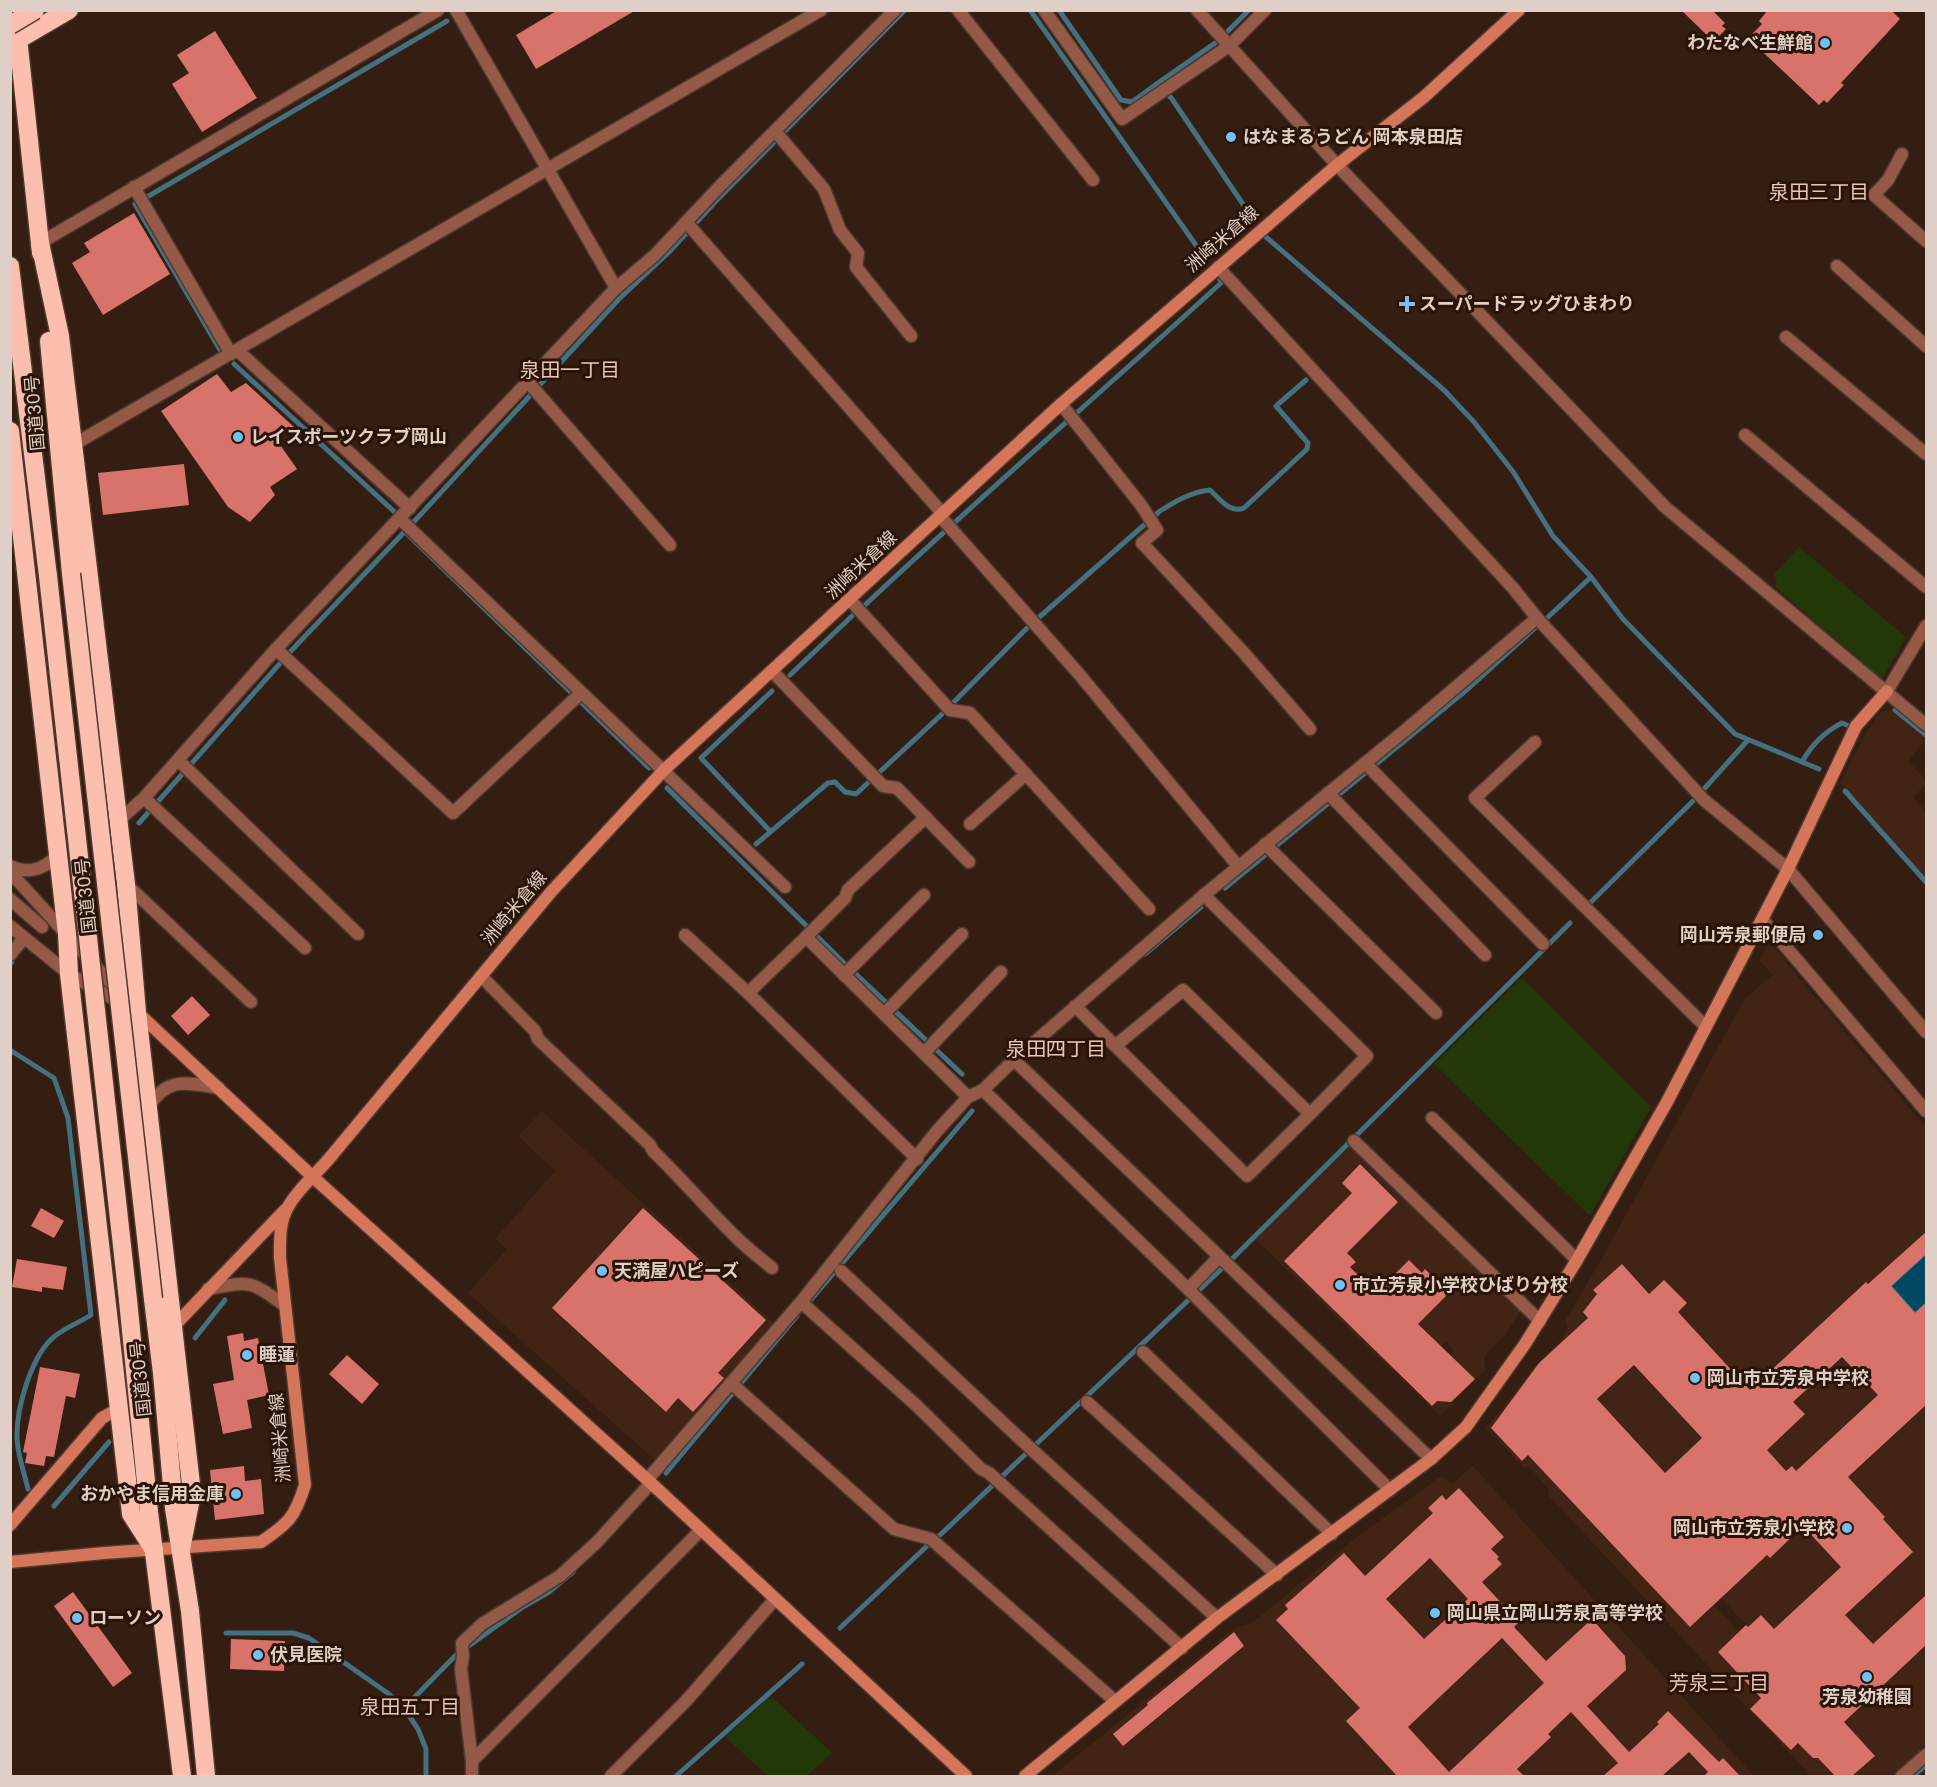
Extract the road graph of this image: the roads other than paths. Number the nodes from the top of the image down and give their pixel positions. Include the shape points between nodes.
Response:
1 (15, 10) edge
2 (35, 10) edge
3 (69, 10) edge
4 (438, 10) edge
5 (456, 10) edge
6 (821, 10) edge
7 (895, 10) edge
8 (958, 10) edge
9 (1044, 10) edge
10 (1197, 10) edge
11 (1265, 10) edge
12 (1520, 10) edge
13 (13, 36) edge
14 (1229, 46) junction
15 (779, 135) junction
16 (1902, 154) dead end
17 (1337, 165) junction
18 (547, 171) junction
19 (1093, 180) dead end
20 (139, 196) junction
21 (690, 226) junction
22 (1926, 241) edge
23 (40, 243) junction
24 (10, 266) edge
25 (1838, 266) dead end
26 (1218, 267) junction
27 (616, 288) junction
28 (911, 336) dead end
29 (1786, 338) dead end
30 (1926, 346) edge
31 (234, 352) junction
32 (533, 387) junction
33 (1068, 413) junction
34 (10, 431) edge
35 (1745, 435) dead end
36 (74, 445) junction
37 (1926, 454) edge
38 (403, 516) junction
39 (945, 520) junction
40 (16, 536) edge
41 (670, 545) dead end
42 (1926, 587) edge
43 (850, 600) junction
44 (1537, 618) junction
45 (1926, 626) edge
46 (282, 654) junction
47 (772, 672) junction
48 (1887, 690) junction
49 (578, 696) junction
50 (1926, 725) edge
51 (1310, 729) dead end
52 (1535, 742) dead end
53 (183, 766) junction
54 (1369, 767) junction
55 (664, 770) junction
56 (1026, 774) junction
57 (1332, 797) junction
58 (149, 804) junction
59 (926, 817) junction
60 (118, 820) junction
61 (970, 824) dead end
62 (1270, 848) junction
63 (58, 855) junction
64 (969, 862) dead end
65 (10, 866) edge
66 (1238, 866) junction
67 (1788, 868) junction
68 (10, 872) edge
69 (126, 884) junction
70 (785, 887) dead end
71 (924, 895) dead end
72 (1204, 895) junction
73 (10, 899) edge
74 (1149, 909) dead end
75 (1762, 919) junction
76 (10, 926) edge
77 (42, 927) dead end
78 (810, 933) junction
79 (67, 934) junction
80 (358, 934) dead end
81 (962, 934) dead end
82 (686, 935) dead end
83 (24, 938) junction
84 (1543, 944) dead end
85 (304, 948) dead end
86 (10, 955) edge
87 (1485, 955) dead end
88 (849, 971) junction
89 (1001, 972) dead end
90 (69, 974) junction
91 (481, 976) junction
92 (748, 993) junction
93 (251, 1002) dead end
94 (1075, 1006) junction
95 (889, 1009) junction
96 (137, 1012) junction
97 (1436, 1013) dead end
98 (1705, 1026) junction
99 (1926, 1032) edge
100 (1115, 1046) junction
101 (930, 1047) junction
102 (1014, 1060) junction
103 (219, 1088) junction
104 (983, 1090) junction
105 (968, 1097) junction
106 (149, 1106) junction
107 (1926, 1111) edge
108 (1310, 1114) junction
109 (1432, 1118) dead end
110 (1354, 1141) dead end
111 (917, 1159) junction
112 (313, 1177) junction
113 (288, 1207) junction
114 (1577, 1260) junction
115 (1224, 1261) junction
116 (772, 1268) dead end
117 (841, 1271) dead end
118 (208, 1289) junction
119 (1192, 1293) junction
120 (284, 1305) junction
121 (804, 1305) junction
122 (1540, 1321) junction
123 (174, 1326) junction
124 (1143, 1352) dead end
125 (735, 1386) junction
126 (1088, 1402) dead end
127 (118, 1409) junction
128 (1431, 1459) junction
129 (649, 1481) junction
130 (1390, 1490) junction
131 (10, 1525) edge
132 (701, 1530) junction
133 (1332, 1534) junction
134 (181, 1548) junction
135 (154, 1550) junction
136 (10, 1562) edge
137 (1277, 1575) junction
138 (775, 1599) junction
139 (1217, 1618) junction
140 (1182, 1648) junction
141 (1116, 1701) junction
142 (1926, 1755) edge
143 (472, 1761) junction
144 (182, 1776) edge
145 (206, 1776) edge
146 (472, 1776) edge
147 (611, 1776) edge
148 (966, 1776) edge
149 (1025, 1776) edge
150 (1902, 1776) edge

1 - 13 highway, 国道30号
2 - 13 highway, bridge
3 - 13 highway
4 - 20 street
5 - 18 street
6 - 18 street
7 - 15 street
8 - 19 street
9 - 14 street via 1122,118
10 - 14 street
11 - 14 street
12 - 17 main road, 洲崎米倉線 via 1424,97
13 - 23 highway, 国道30号
14 - 17 street
15 - 21 street
15 - 28 street via 824,189 840,230 858,253 856,267
16 - 22 street via 1888,180 1874,195
17 - 26 main road, 洲崎米倉線
17 - 48 street via 1665,507
18 - 27 street
18 - 31 street
20 - 23 street
20 - 31 street
21 - 27 street
21 - 39 street
23 - 36 highway via 60,336
23 - 134 highway, 国道30号, bridge via 71,574
24 - 135 highway, 国道30号, bridge via 48,576
25 - 30 street
26 - 33 main road, 洲崎米倉線
26 - 44 street
27 - 32 street
29 - 37 street
31 - 36 street
31 - 38 street
32 - 38 street
32 - 41 street
33 - 39 main road, 洲崎米倉線
33 - 51 street via 1157,530 1142,543
34 - 40 highway
35 - 42 street
36 - 60 highway
38 - 46 street
38 - 49 street via 411,529
39 - 43 main road, 洲崎米倉線
39 - 66 street
40 - 63 highway
43 - 47 main road, 洲崎米倉線
43 - 56 street via 948,708 970,713
44 - 54 street
44 - 67 street via 1704,800
45 - 48 street
46 - 49 street via 453,813
46 - 53 street
47 - 55 main road, 洲崎米倉線
47 - 59 street via 874,777 884,786 897,788
48 - 50 street
48 - 67 main road via 1856,726
49 - 55 street
52 - 98 street via 1475,798
53 - 58 street
53 - 80 street
54 - 57 street
54 - 84 street
55 - 70 street
55 - 91 main road, 洲崎米倉線 via 551,891
56 - 61 street
56 - 74 street
57 - 62 street
57 - 87 street
58 - 60 street
58 - 85 street
59 - 64 street
59 - 78 street
60 - 69 highway
62 - 66 street
62 - 97 street
63 - 65 street via 39,869 23,872
63 - 79 highway
66 - 72 street
67 - 75 main road
67 - 99 street
68 - 79 street
69 - 93 street
69 - 96 highway
71 - 88 street
72 - 94 street
72 - 108 street via 1367,1056
73 - 77 street
75 - 98 main road
75 - 107 street
76 - 83 street
78 - 88 street
78 - 92 street
79 - 90 highway
79 - 96 street
81 - 95 street
82 - 92 street
83 - 86 street
83 - 90 street
88 - 95 street
89 - 101 street
90 - 96 street
90 - 127 highway
91 - 112 main road, 洲崎米倉線
91 - 116 street via 535,1031 538,1039 650,1145 738,1239
92 - 111 street
94 - 100 street
94 - 102 street
95 - 101 street
96 - 103 main road
96 - 106 highway
98 - 114 main road
100 - 108 street via 1182,990
100 - 108 street via 1247,1176
101 - 105 street
102 - 104 street
102 - 115 street
103 - 106 street via 171,1085 156,1095
103 - 112 main road
104 - 105 street
104 - 119 street
105 - 111 street
106 - 123 highway
109 - 114 street
110 - 122 street
111 - 121 street
112 - 113 main road, 洲崎米倉線
112 - 129 main road
113 - 118 main road, 洲崎米倉線
113 - 120 main road, 洲崎米倉線 via 280,1236
114 - 122 main road
115 - 119 street
115 - 128 street
117 - 139 street
118 - 120 street via 248,1283
118 - 123 main road, 洲崎米倉線
119 - 130 street
120 - 134 main road, 洲崎米倉線 via 305,1485 297,1510 282,1528 261,1542
121 - 125 street
121 - 140 street
122 - 128 main road via 1466,1427
123 - 134 highway via 192,1493
124 - 133 street
125 - 129 street
125 - 141 street via 894,1529 931,1539
126 - 137 street
127 - 131 main road via 102,1418
127 - 135 highway via 131,1514
128 - 130 main road
129 - 132 main road
129 - 143 street via 597,1542 560,1576 482,1624 462,1643 461,1669
130 - 133 main road
132 - 138 main road
132 - 143 street
133 - 137 main road
134 - 135 main road, 洲崎米倉線
134 - 145 highway, 国道30号
135 - 136 main road, 洲崎米倉線
135 - 144 highway, 国道30号
137 - 139 main road
138 - 147 street via 686,1701
138 - 148 main road
139 - 140 main road
140 - 141 main road
141 - 149 main road
142 - 150 street
143 - 146 street

